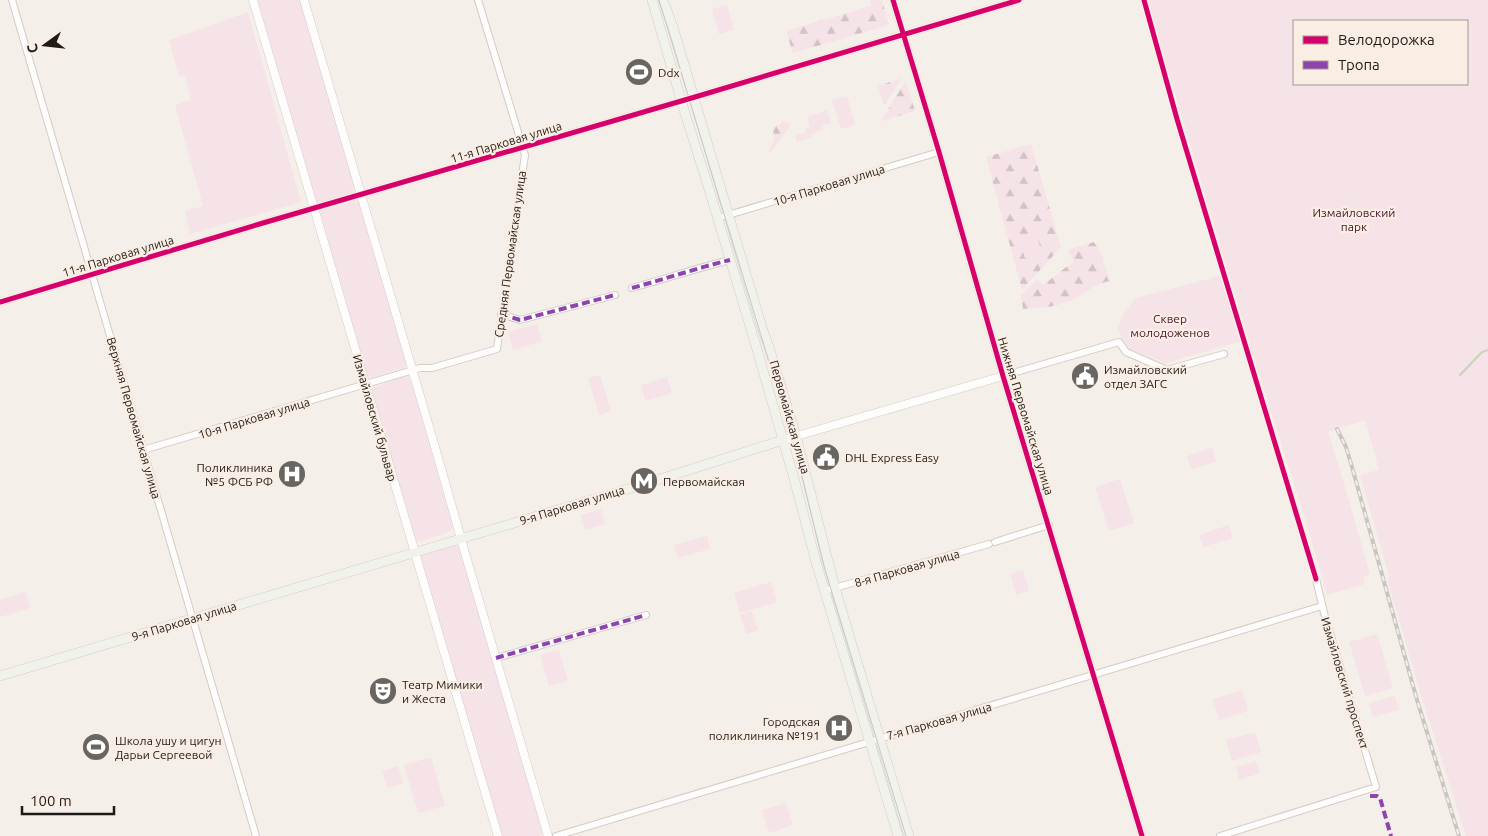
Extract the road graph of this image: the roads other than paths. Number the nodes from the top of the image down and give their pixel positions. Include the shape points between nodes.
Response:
1 (12, 0) edge
2 (253, 0) edge
3 (304, 0) edge
4 (478, 0) edge
5 (652, 0) edge
6 (663, 0) edge
7 (893, 0) edge
8 (1018, 0) edge
9 (904, 34) junction
10 (694, 97) junction
11 (682, 101) junction
12 (522, 148) junction
13 (939, 152) junction
14 (362, 195) junction
15 (314, 208) junction
16 (728, 215) junction
17 (718, 218) junction
18 (730, 260) junction
19 (92, 274) junction
20 (632, 288) dead end
21 (615, 295) dead end
22 (0, 302) edge
23 (501, 314) junction
24 (1224, 354) dead end
25 (412, 370) junction
26 (1003, 376) junction
27 (366, 384) junction
28 (796, 436) junction
29 (783, 440) junction
30 (143, 450) junction
31 (1048, 525) junction
32 (461, 538) junction
33 (414, 552) junction
34 (1316, 579) dead end
35 (835, 588) junction
36 (824, 592) junction
37 (1322, 606) junction
38 (646, 615) dead end
39 (192, 619) junction
40 (496, 658) junction
41 (1093, 674) junction
42 (0, 676) edge
43 (881, 738) junction
44 (869, 741) junction
45 (1240, 833) edge
46 (256, 836) edge
47 (498, 836) edge
48 (548, 836) edge
49 (556, 836) edge
50 (898, 836) edge
51 (910, 836) edge
52 (1142, 836) edge
53 (1220, 836) edge

1 - 19 street, Верхняя Первомайская улица
2 - 15 street, Измайловский бульвар
3 - 14 street
4 - 12 street, Средняя Первомайская улица
5 - 11 main road, Первомайская улица
6 - 10 main road, Первомайская улица
7 - 9 street, Нижняя Первомайская улица
8 - 9 street, 11-я Парковая улица
9 - 10 street, 11-я Парковая улица
9 - 13 street, Нижняя Первомайская улица
10 - 11 street, 11-я Парковая улица
10 - 16 main road, Первомайская улица
11 - 12 street, 11-я Парковая улица
11 - 17 main road, Первомайская улица
12 - 14 street, 11-я Парковая улица
12 - 23 street, Средняя Первомайская улица via 525,155
13 - 16 street, 10-я Парковая улица
13 - 26 street, Нижняя Первомайская улица
14 - 15 street, 11-я Парковая улица
14 - 25 street
15 - 19 street, 11-я Парковая улица
15 - 27 street, Измайловский бульвар
16 - 17 street, 10-я Парковая улица
16 - 28 main road, Первомайская улица
17 - 18 main road, Первомайская улица
18 - 20 street
18 - 29 main road, Первомайская улица
19 - 22 street, 11-я Парковая улица
19 - 30 street, Верхняя Первомайская улица
21 - 23 street via 520,320
23 - 25 street, Средняя Первомайская улица via 496,349 432,368
24 - 26 street, 9-я Парковая улица via 1167,370 1126,352 1119,342
25 - 27 street, Средняя Первомайская улица
25 - 32 street
26 - 28 street, 9-я Парковая улица
26 - 31 street, Нижняя Первомайская улица
27 - 30 street, 10-я Парковая улица
27 - 33 street, Измайловский бульвар
28 - 29 street, 9-я Парковая улица
28 - 35 main road, Первомайская улица
29 - 32 main road, 9-я Парковая улица
29 - 36 main road, Первомайская улица
30 - 39 street, Верхняя Первомайская улица
31 - 35 street, 8-я Парковая улица
31 - 41 street, Нижняя Первомайская улица
32 - 33 main road, 9-я Парковая улица
32 - 40 street
33 - 39 main road, 9-я Парковая улица
33 - 47 street, Измайловский бульвар
34 - 37 street, Измайловский проспект
35 - 36 street, 8-я Парковая улица
35 - 43 main road, Первомайская улица
36 - 44 main road, Первомайская улица
37 - 41 street, 7-я Парковая улица
37 - 45 street, Измайловский проспект via 1376,787
38 - 40 street
39 - 42 main road, 9-я Парковая улица
39 - 46 street, Верхняя Первомайская улица
40 - 48 street
41 - 43 street, 7-я Парковая улица
41 - 52 street, Нижняя Первомайская улица
43 - 44 street, 7-я Парковая улица
43 - 51 main road, Первомайская улица
44 - 49 street, 7-я Парковая улица
44 - 50 main road, Первомайская улица
45 - 53 street

